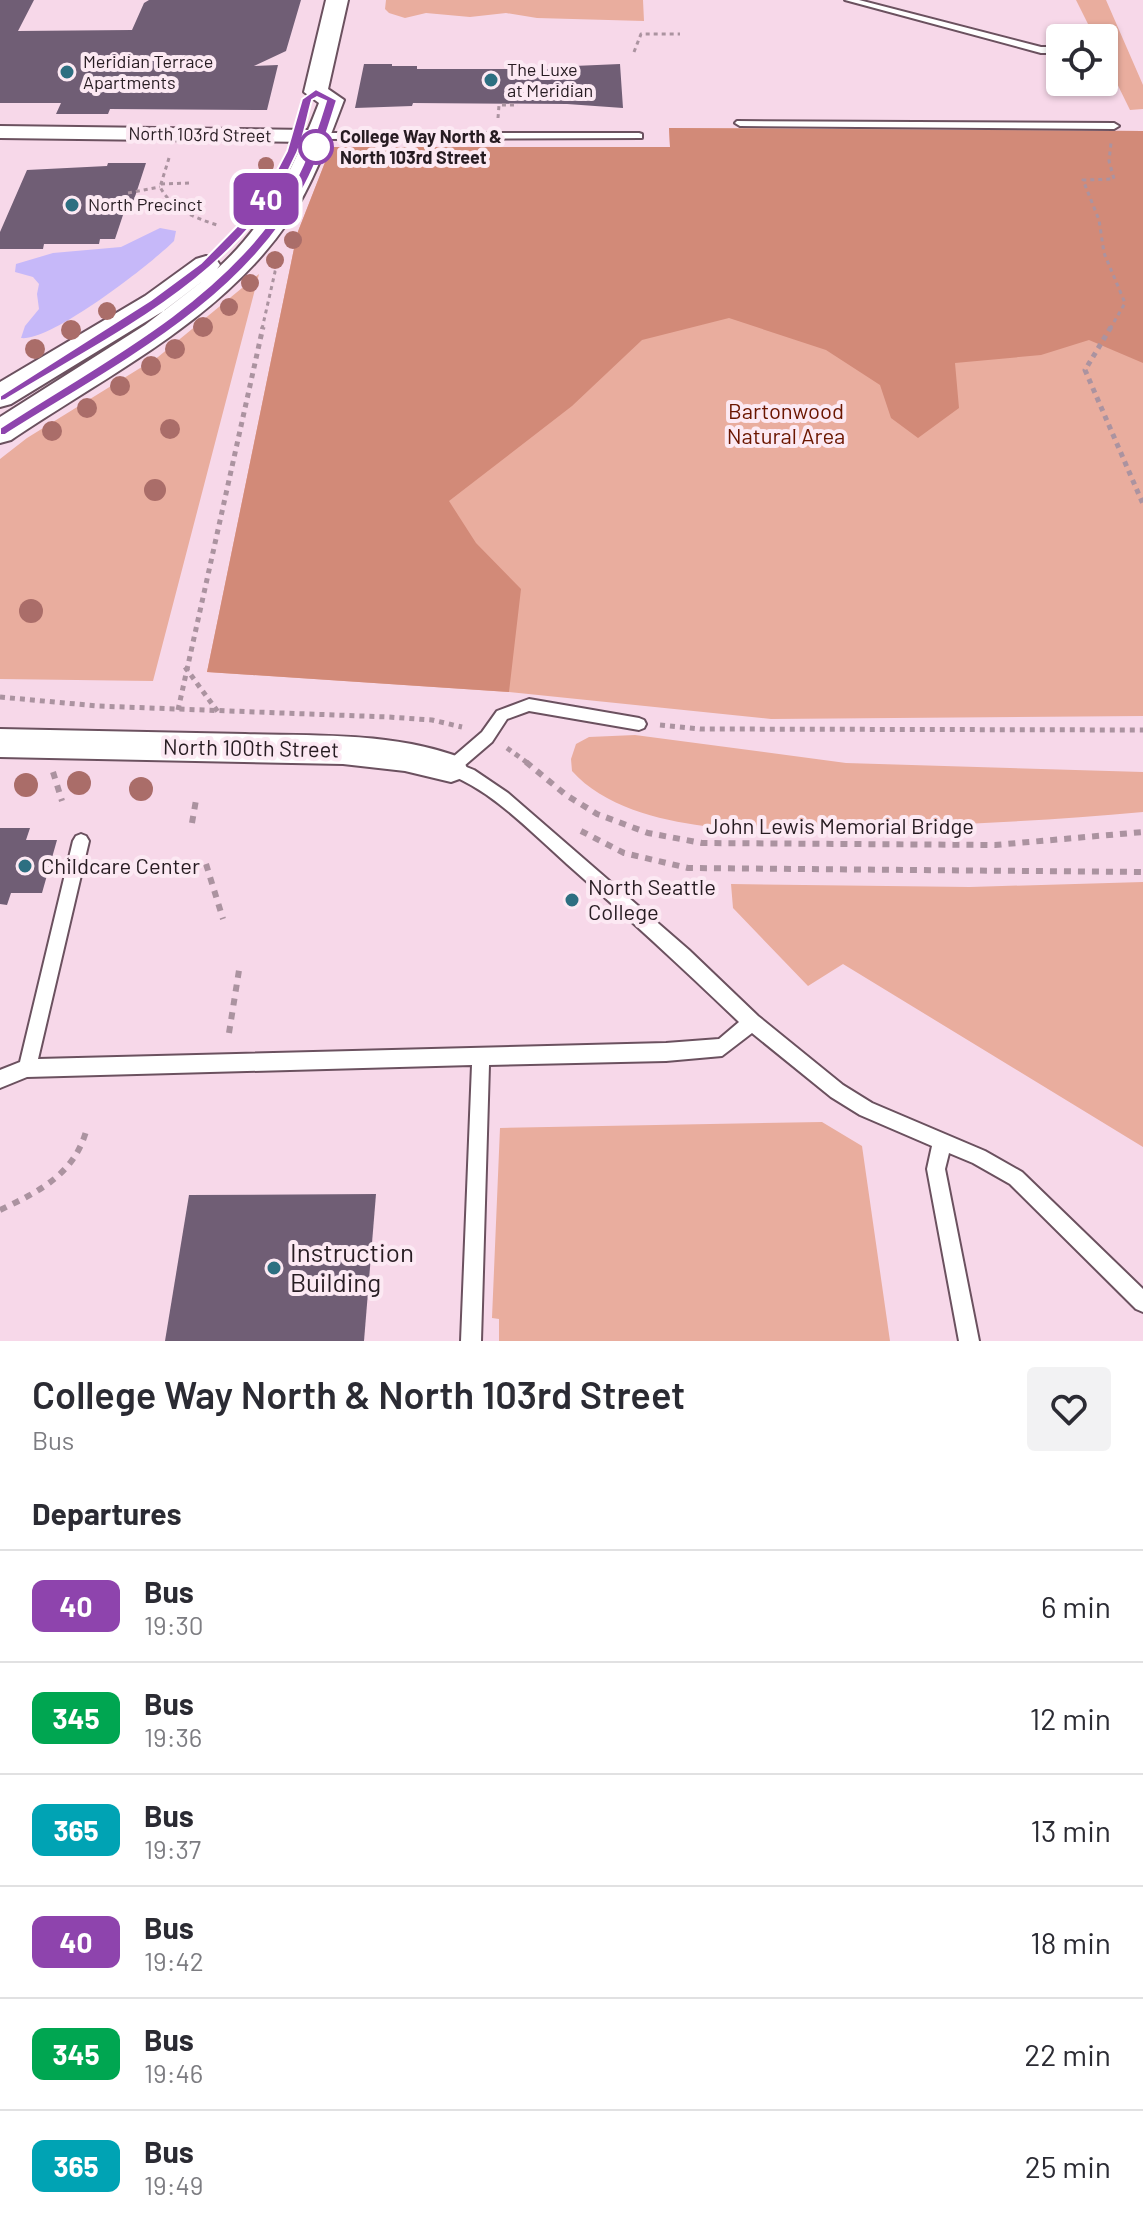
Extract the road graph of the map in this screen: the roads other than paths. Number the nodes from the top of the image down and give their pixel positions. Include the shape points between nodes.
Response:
1 (337, 0) edge
2 (849, 0) edge
3 (1046, 50) edge
4 (740, 123) dead end
5 (0, 132) edge
6 (1113, 132) road end
7 (309, 136) junction
8 (639, 136) dead end
9 (0, 396) edge
10 (0, 432) edge
11 (639, 724) road end
12 (0, 743) edge
13 (451, 768) junction
14 (81, 841) dead end
15 (752, 1022) junction
16 (481, 1057) junction
17 (27, 1068) junction
18 (0, 1079) edge
19 (942, 1143) junction
20 (1143, 1302) edge
21 (471, 1341) edge
22 (969, 1341) edge

1 - 7 street via 316,92 307,99
2 - 3 lane
4 - 6 lane
5 - 7 street, North 103rd Street
7 - 8 lane, North 103rd Street
7 - 9 street via 258,210 206,265 155,303
7 - 10 street via 288,205 219,284 170,324
11 - 13 lane via 529,705 502,715 487,737
12 - 13 street, North 100th Street via 343,750
13 - 15 lane via 514,807
14 - 17 lane
15 - 16 lane via 722,1047
15 - 19 lane via 837,1091
16 - 17 lane
16 - 21 lane
17 - 18 lane
19 - 20 lane via 1016,1178
19 - 22 lane via 936,1169

